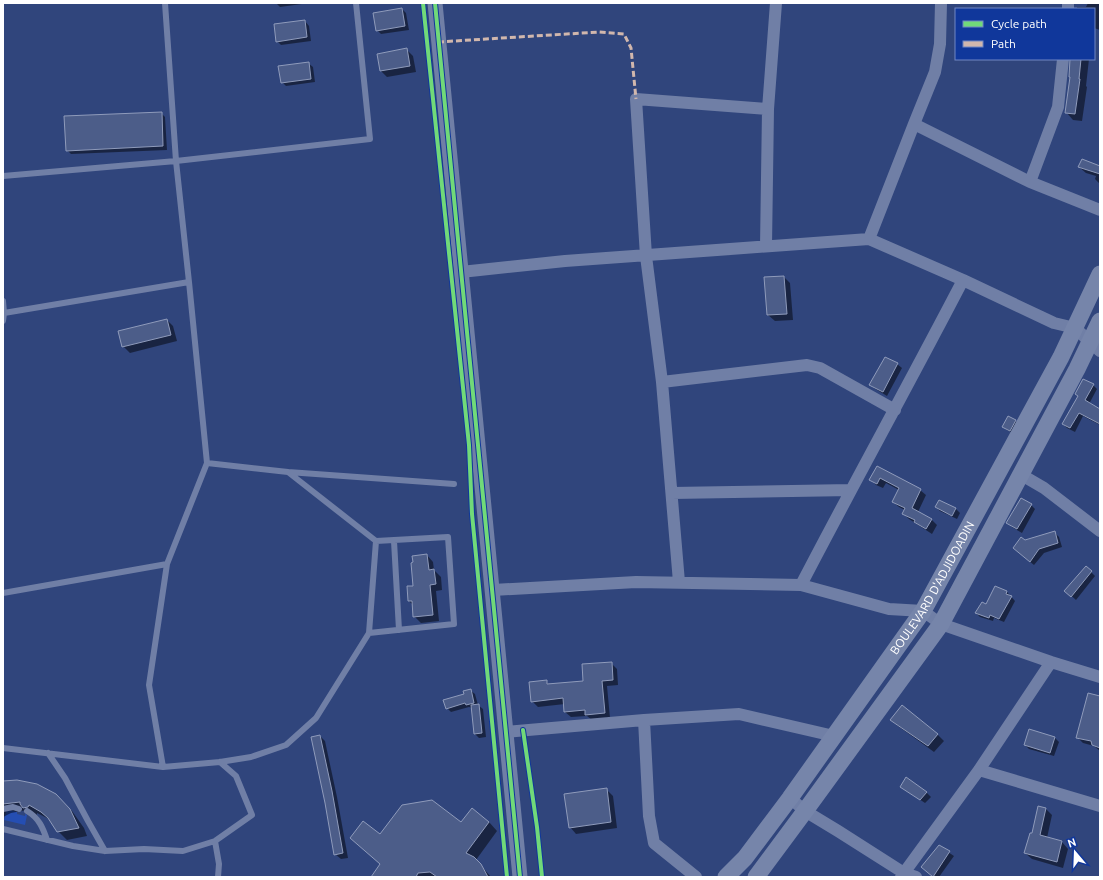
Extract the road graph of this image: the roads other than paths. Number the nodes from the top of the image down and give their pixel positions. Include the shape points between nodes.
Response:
1 (165, 3) edge
2 (356, 3) edge
3 (435, 3) edge
4 (776, 3) edge
5 (942, 3) edge
6 (1063, 60) edge
7 (768, 109) junction
8 (914, 124) junction
9 (176, 160) junction
10 (3, 176) edge
11 (1030, 182) junction
12 (1100, 210) edge
13 (869, 239) junction
14 (766, 246) junction
15 (646, 256) junction
16 (461, 272) junction
17 (1100, 274) edge
18 (963, 280) junction
19 (188, 282) junction
20 (3, 301) edge
21 (4, 313) junction
22 (3, 321) edge
23 (1100, 321) edge
24 (1075, 328) junction
25 (1095, 346) edge
26 (662, 382) junction
27 (895, 410) junction
28 (207, 463) junction
29 (288, 472) junction
30 (1020, 474) junction
31 (454, 484) dead end
32 (851, 490) junction
33 (672, 493) junction
34 (1100, 531) edge
35 (394, 540) junction
36 (376, 541) junction
37 (167, 564) junction
38 (679, 582) junction
39 (801, 585) junction
40 (493, 590) junction
41 (3, 593) edge
42 (923, 611) junction
43 (941, 624) junction
44 (399, 630) junction
45 (369, 633) junction
46 (1051, 662) junction
47 (1100, 677) edge
48 (644, 720) junction
49 (506, 732) junction
50 (834, 736) junction
51 (3, 748) edge
52 (48, 753) junction
53 (220, 762) junction
54 (163, 766) junction
55 (979, 770) junction
56 (790, 798) junction
57 (1100, 806) edge
58 (3, 809) edge
59 (18, 809) dead end
60 (27, 811) dead end
61 (805, 811) junction
62 (3, 829) edge
63 (47, 840) junction
64 (215, 841) junction
65 (105, 851) junction
66 (902, 875) edge
67 (218, 877) edge
68 (520, 877) edge
69 (696, 877) edge
70 (726, 877) edge
71 (756, 877) edge
72 (916, 877) edge

1 - 9 lane
2 - 9 lane via 370,139
3 - 16 street
4 - 7 street
5 - 8 street via 940,44 935,72
6 - 11 street via 1058,107
7 - 14 street
7 - 15 street via 636,99
8 - 11 street
8 - 13 street
9 - 10 lane
9 - 19 lane
11 - 12 street
13 - 14 street
13 - 18 street
14 - 15 street
15 - 16 street
15 - 26 street
16 - 40 street
17 - 24 main road, BOULEVARD D'ADJIDOADIN
18 - 24 street via 1054,323
18 - 27 street
19 - 21 lane
19 - 28 lane
20 - 21 lane
21 - 22 lane
23 - 25 main road, BOULEVARD D'ADJIDOADIN
24 - 25 street
24 - 42 main road, BOULEVARD D'ADJIDOADIN
25 - 30 main road, BOULEVARD D'ADJIDOADIN
26 - 27 street via 807,365 820,368
26 - 33 street
27 - 32 street
28 - 29 lane
28 - 37 lane
29 - 31 lane
29 - 36 lane
30 - 34 street via 1044,488
30 - 43 main road, BOULEVARD D'ADJIDOADIN
32 - 33 street
32 - 39 street
33 - 38 street
35 - 36 lane
35 - 44 lane
35 - 44 lane via 448,537 454,624
36 - 45 lane
37 - 41 lane
37 - 54 lane via 149,685
38 - 39 street
38 - 40 street
39 - 42 street via 889,609
40 - 49 street
42 - 43 street
42 - 50 main road, BOULEVARD D'ADJIDOADIN
43 - 46 street
43 - 61 main road, BOULEVARD D'ADJIDOADIN
44 - 45 lane
45 - 53 lane via 316,718 286,745 251,757
46 - 47 street
46 - 55 street
48 - 49 street
48 - 50 street via 739,714
48 - 69 street via 649,816 654,843
49 - 68 street
50 - 56 main road, BOULEVARD D'ADJIDOADIN
51 - 52 lane
52 - 54 lane
52 - 65 lane via 65,778
53 - 54 lane
53 - 64 lane via 236,776 252,815
55 - 57 street
55 - 66 street
56 - 61 street
56 - 70 main road, BOULEVARD D'ADJIDOADIN via 745,858
58 - 59 lane
60 - 63 lane via 42,825
61 - 66 street
61 - 71 main road, BOULEVARD D'ADJIDOADIN
62 - 63 lane
63 - 65 lane
64 - 65 lane via 182,852
64 - 67 lane via 219,864
66 - 72 street

